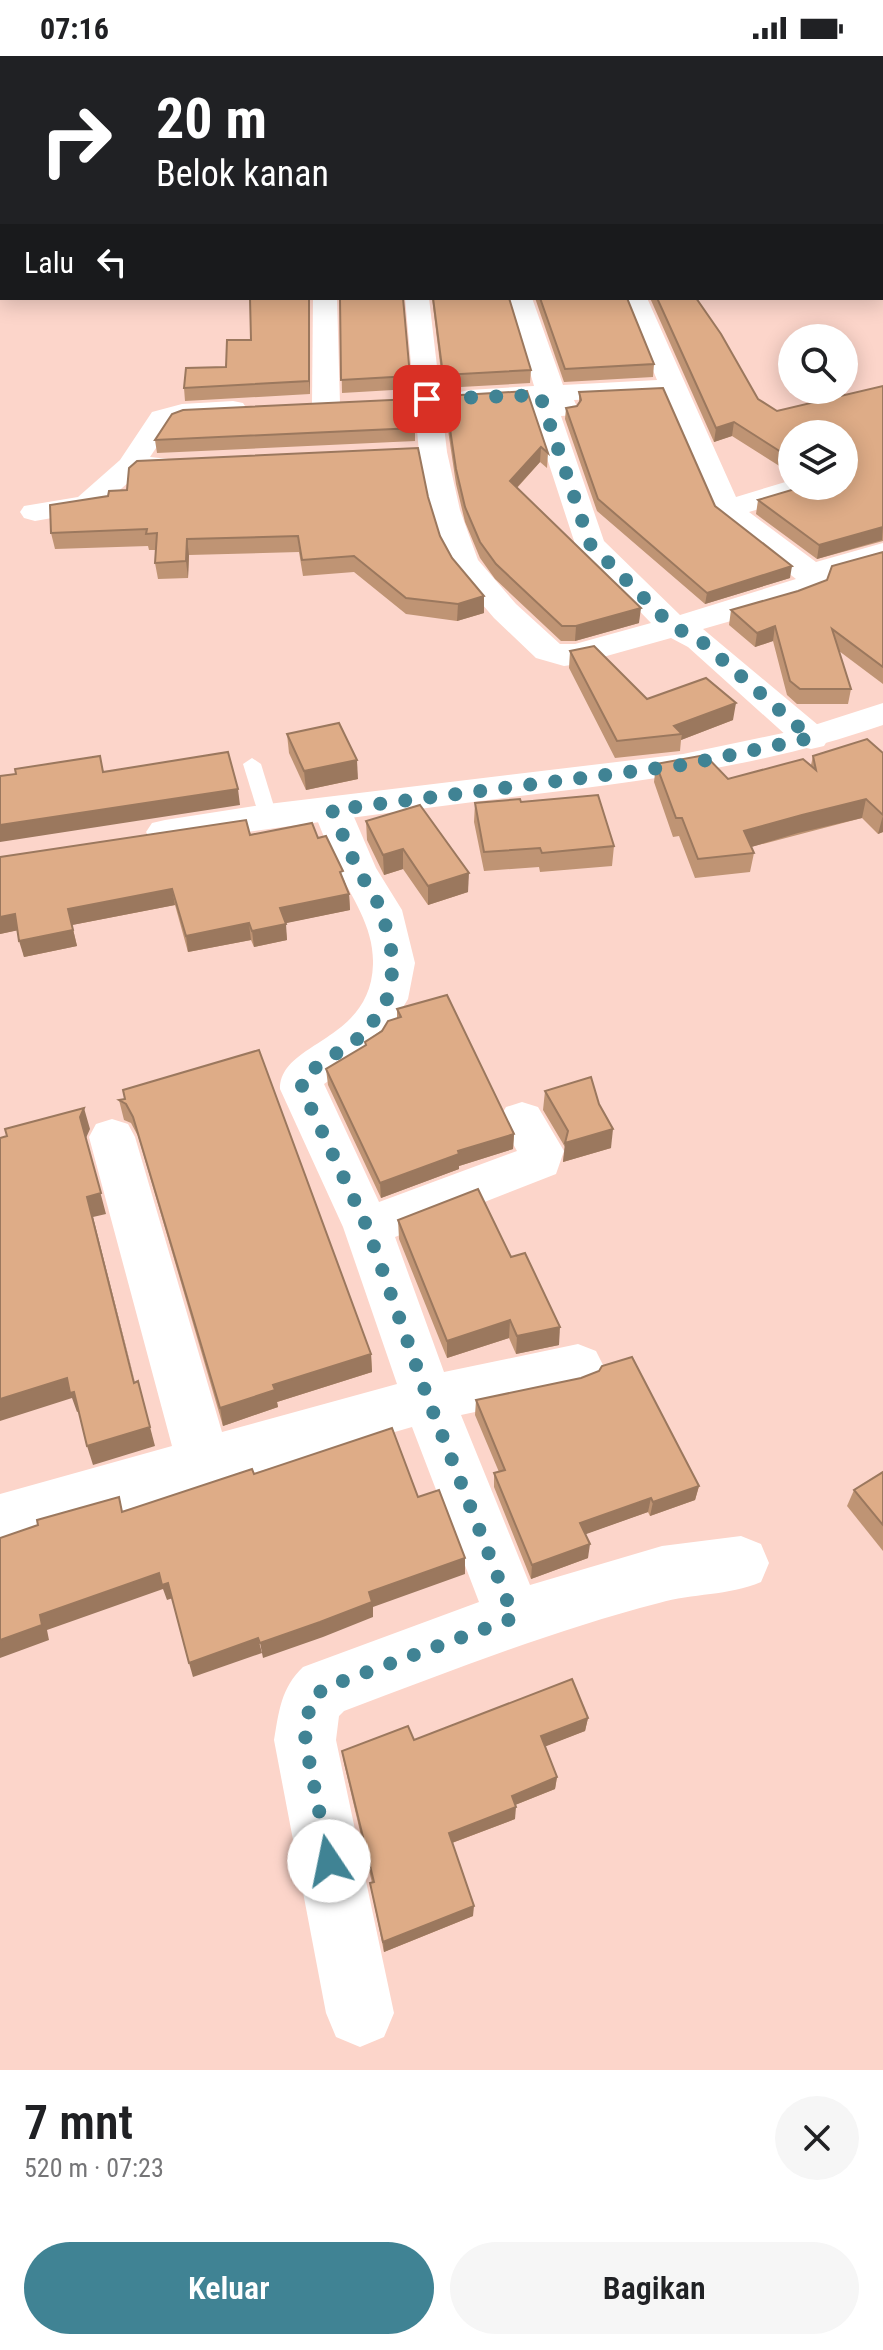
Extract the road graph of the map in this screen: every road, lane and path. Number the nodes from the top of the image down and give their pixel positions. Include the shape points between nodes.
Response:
1 (325, 300) edge
2 (417, 300) edge
3 (521, 300) edge
4 (636, 300) edge
5 (674, 387) junction
6 (549, 392) junction
7 (413, 400) junction
8 (355, 402) edge
9 (326, 404) junction
10 (294, 405) edge
11 (262, 407) edge
12 (433, 452) junction
13 (402, 453) edge
14 (194, 463) edge
15 (130, 466) junction
16 (778, 494) edge
17 (727, 510) junction
18 (35, 512) dead end
19 (883, 552) edge
20 (811, 573) junction
21 (689, 628) junction
22 (883, 713) edge
23 (811, 738) junction
24 (252, 764) dead end
25 (332, 810) junction
26 (268, 816) junction
27 (126, 838) edge
28 (522, 1119) dead end
29 (112, 1137) dead end
30 (367, 1227) junction
31 (578, 1367) dead end
32 (428, 1399) junction
33 (204, 1463) junction
34 (0, 1520) edge
35 (741, 1563) dead end
36 (514, 1618) junction
37 (360, 2013) dead end

1 - 9 street
2 - 7 street
3 - 6 street
4 - 5 street
5 - 6 street
5 - 17 street
6 - 7 street
6 - 21 street via 604,542
7 - 12 street
8 - 9 street
9 - 10 street
11 - 15 street via 168,415
12 - 13 street
12 - 21 street via 463,562 548,651 578,654
14 - 15 street
15 - 18 street via 87,504
16 - 17 street
17 - 20 street
19 - 20 street
20 - 21 street via 812,584 804,590
21 - 23 street
22 - 23 street
23 - 25 street via 683,765
24 - 26 lane
25 - 26 street
25 - 30 street via 382,910 394,963 387,999 366,1033 302,1077 302,1089
26 - 27 street
28 - 30 street via 541,1151 540,1161
29 - 33 street
30 - 32 street
31 - 32 street
32 - 33 street
32 - 36 street
33 - 34 street
35 - 36 street via 662,1574
36 - 37 street via 324,1688 310,1702 305,1740

